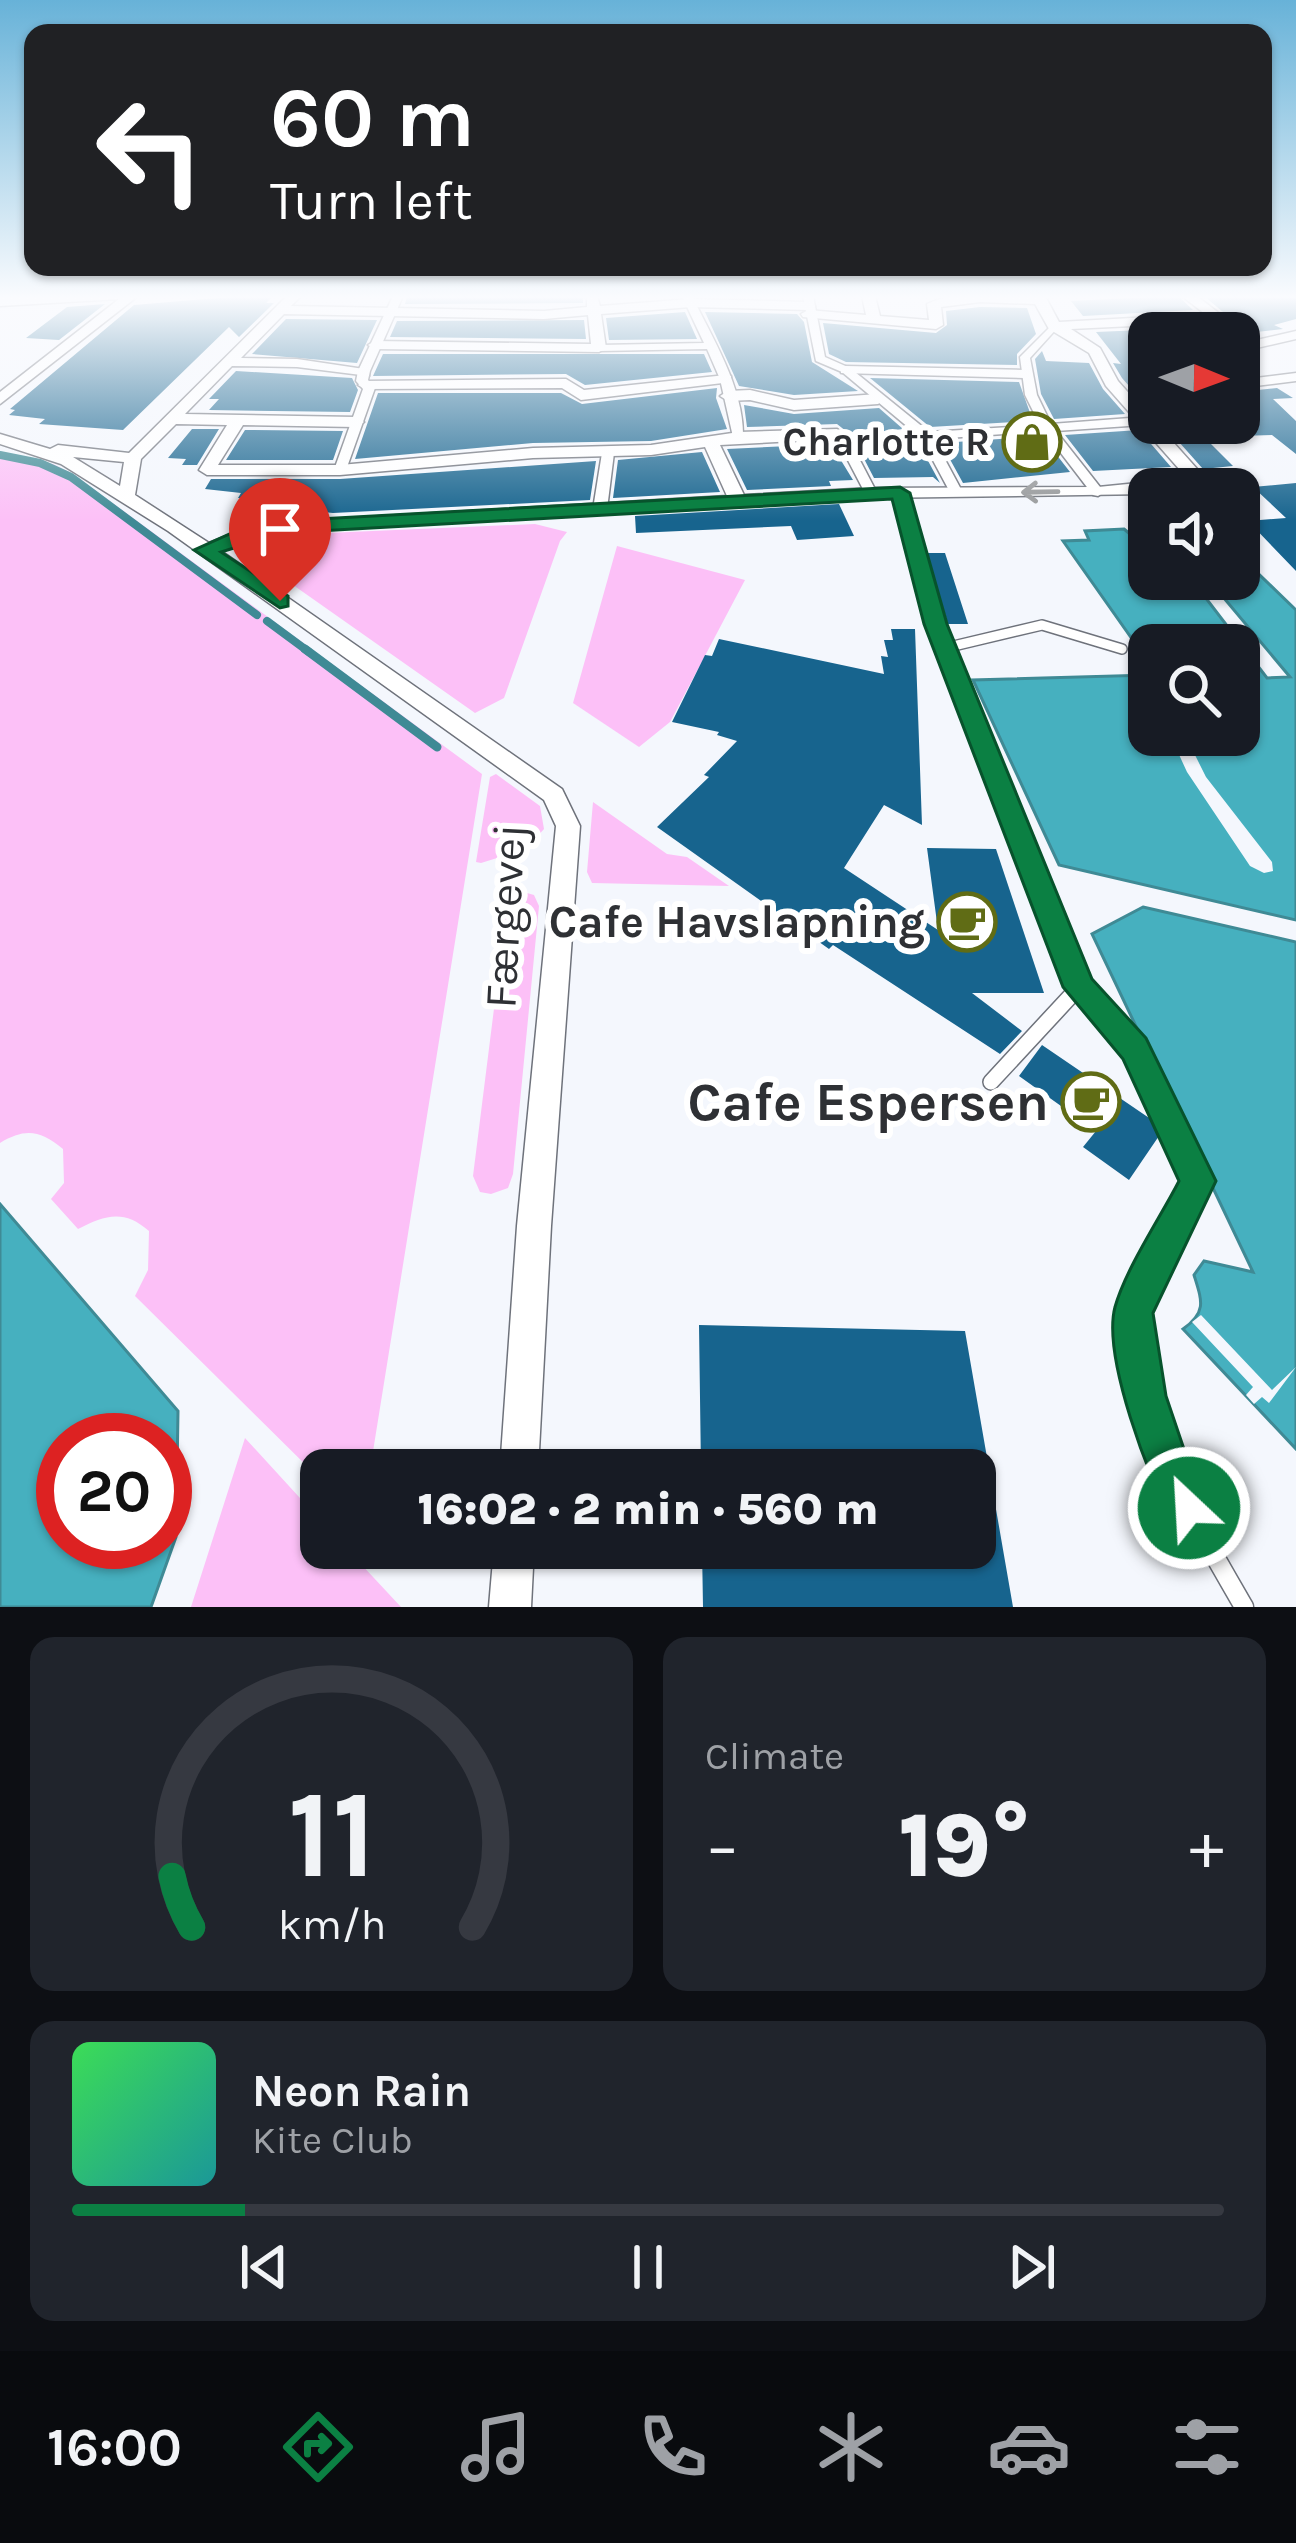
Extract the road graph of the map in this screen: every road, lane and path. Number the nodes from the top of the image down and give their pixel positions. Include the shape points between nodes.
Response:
1 (34, 371) edge
2 (221, 371) edge
3 (330, 371) edge
4 (367, 371) edge
5 (721, 371) edge
6 (847, 371) edge
7 (890, 371) edge
8 (1024, 371) edge
9 (1106, 371) edge
10 (1024, 374) junction
11 (1296, 377) edge
12 (364, 379) junction
13 (1260, 381) edge
14 (727, 388) junction
15 (0, 398) edge
16 (878, 399) junction
17 (1128, 401) edge
18 (794, 405) junction
19 (172, 419) junction
20 (238, 420) junction
21 (356, 422) junction
22 (1128, 422) edge
23 (1046, 426) junction
24 (808, 433) junction
25 (926, 436) junction
26 (739, 437) junction
27 (0, 440) edge
28 (712, 444) junction
29 (1164, 444) edge
30 (846, 445) junction
31 (26, 446) junction
32 (608, 453) junction
33 (133, 458) junction
34 (340, 470) junction
35 (1098, 492) junction
36 (871, 493) junction
37 (900, 493) junction
38 (957, 493) junction
39 (126, 500) junction
40 (737, 500) junction
41 (600, 509) junction
42 (205, 550) junction
43 (945, 648) junction
44 (1122, 649) dead end
45 (1079, 987) junction
46 (991, 1082) dead end
47 (521, 1449) edge
48 (513, 1569) edge
49 (510, 1607) edge
50 (1244, 1607) edge

1 - 15 street
2 - 19 street
3 - 12 street
4 - 12 street
5 - 14 street
6 - 16 street
7 - 10 street
8 - 10 street
9 - 17 street
10 - 23 street
11 - 13 street
12 - 14 street via 566,383 581,395
12 - 21 street via 369,388
14 - 18 street
14 - 26 street
16 - 18 street
16 - 25 street
18 - 24 street
19 - 20 street
19 - 33 street
20 - 21 street
20 - 34 street via 206,470
21 - 34 street
22 - 23 street
23 - 25 street
23 - 35 street
24 - 26 street
24 - 30 street via 837,434
25 - 30 street
25 - 38 street
26 - 28 street
27 - 31 street
28 - 32 street
28 - 40 street
29 - 35 street via 1198,480
30 - 36 street
31 - 33 street
31 - 39 street, Færgevej via 68,460
32 - 34 street
32 - 41 street
33 - 39 street
35 -> 38 street
36 - 37 street
36 - 40 street
37 - 38 street
37 - 43 lane
39 - 42 street, Færgevej
40 - 41 street
41 - 42 street via 282,527
42 - 47 street, Færgevej via 554,795 568,818
43 - 44 lane via 1042,625
43 - 45 lane
45 - 46 lane
45 - 50 lane via 1135,1048 1198,1181 1133,1311 1145,1396 1171,1474
48 - 49 street

